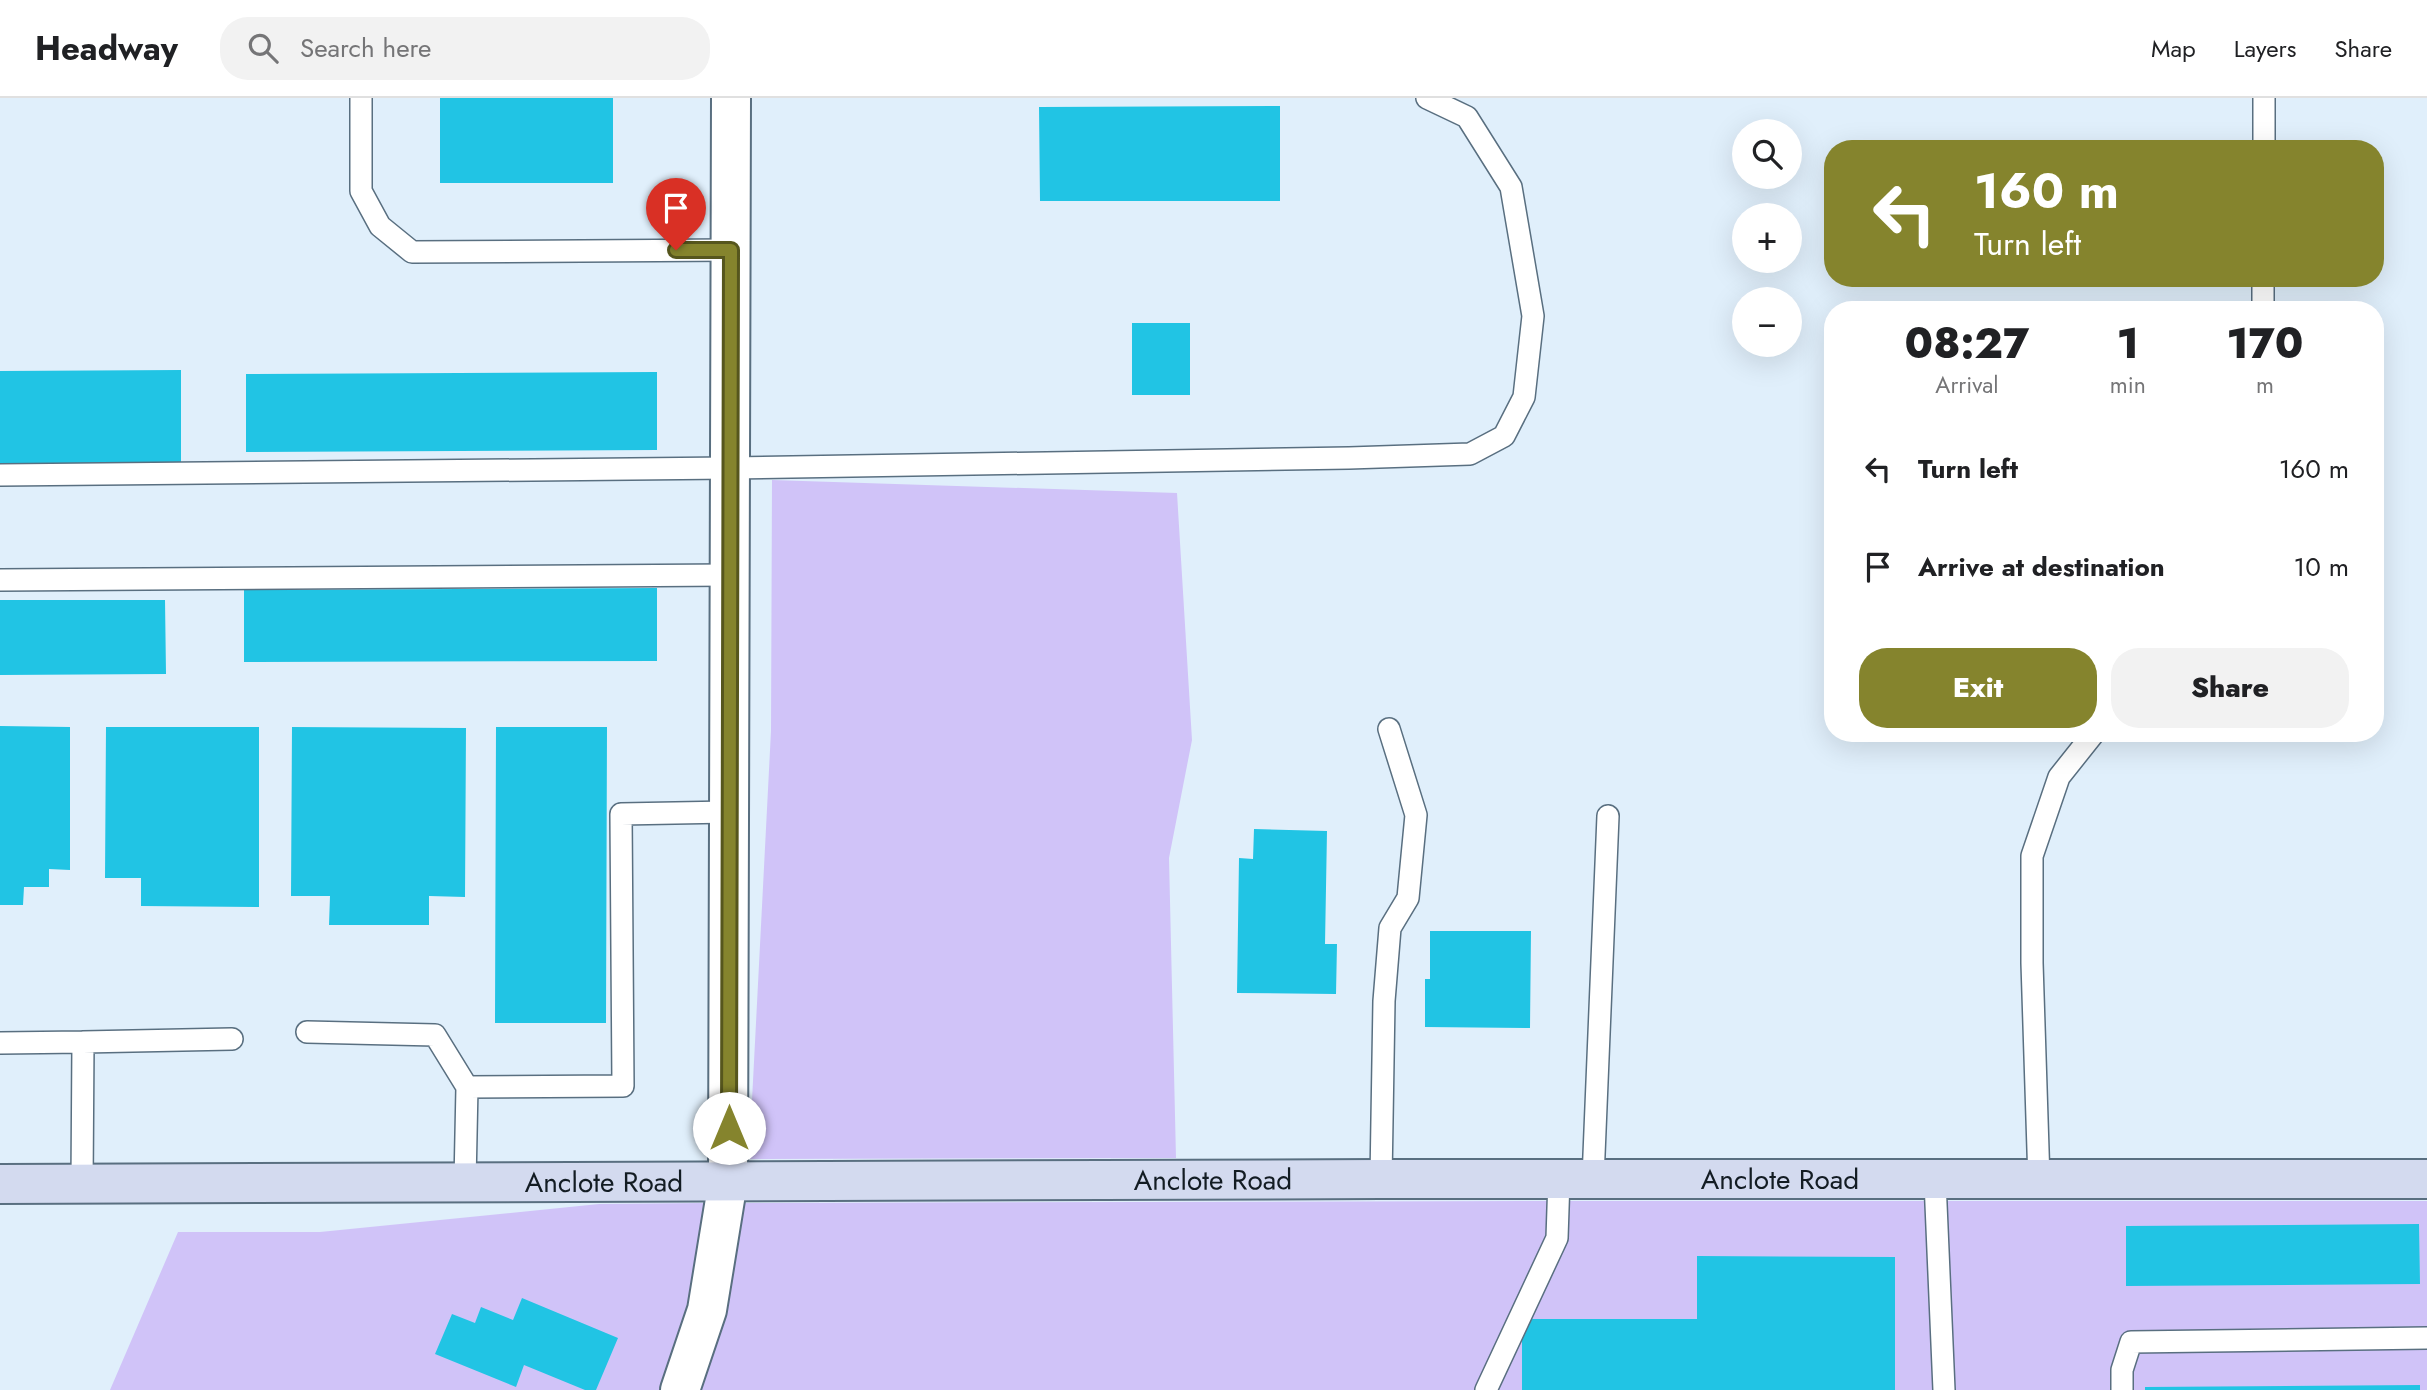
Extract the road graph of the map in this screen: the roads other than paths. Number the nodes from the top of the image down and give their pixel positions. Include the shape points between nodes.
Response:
1 (361, 98) edge
2 (731, 98) edge
3 (1427, 98) edge
4 (2264, 98) edge
5 (2264, 140) edge
6 (731, 250) junction
7 (730, 468) junction
8 (0, 475) edge
9 (730, 575) junction
10 (0, 580) edge
11 (1389, 729) dead end
12 (2087, 742) edge
13 (729, 812) junction
14 (1608, 816) dead end
15 (307, 1032) dead end
16 (232, 1039) dead end
17 (83, 1042) junction
18 (0, 1044) edge
19 (467, 1087) junction
20 (1381, 1179) junction
21 (1576, 1179) junction
22 (2427, 1179) edge
23 (728, 1181) junction
24 (1935, 1181) junction
25 (2039, 1181) junction
26 (465, 1182) junction
27 (0, 1184) edge
28 (82, 1184) junction
29 (2427, 1338) edge
30 (680, 1390) edge
31 (1486, 1390) edge
32 (1944, 1390) edge
33 (2122, 1390) edge

1 - 6 lane via 361,191 380,226 412,252
2 - 6 street
3 - 7 lane via 1467,117 1511,187 1533,316 1524,397 1504,436 1470,454
4 - 5 lane
6 - 7 street
7 - 8 lane
7 - 9 street
9 - 10 lane
9 - 13 street
11 - 20 lane via 1416,815 1408,898 1390,928
12 - 25 lane via 2059,778 2032,856
13 - 19 lane via 621,814 623,1086
13 - 23 street
14 - 21 lane
15 - 19 lane via 435,1035
16 - 17 lane
17 - 18 lane
17 - 28 lane
19 - 26 lane
20 - 21 street, Anclote Road
20 - 23 street, Anclote Road
21 - 24 street, Anclote Road
21 - 31 lane via 1557,1238
22 - 25 street, Anclote Road
23 - 26 street, Anclote Road
23 - 30 street via 707,1310
24 - 25 street, Anclote Road
24 - 32 lane
26 - 28 street, Anclote Road
27 - 28 street, Anclote Road
29 - 33 lane via 2131,1342 2122,1370

